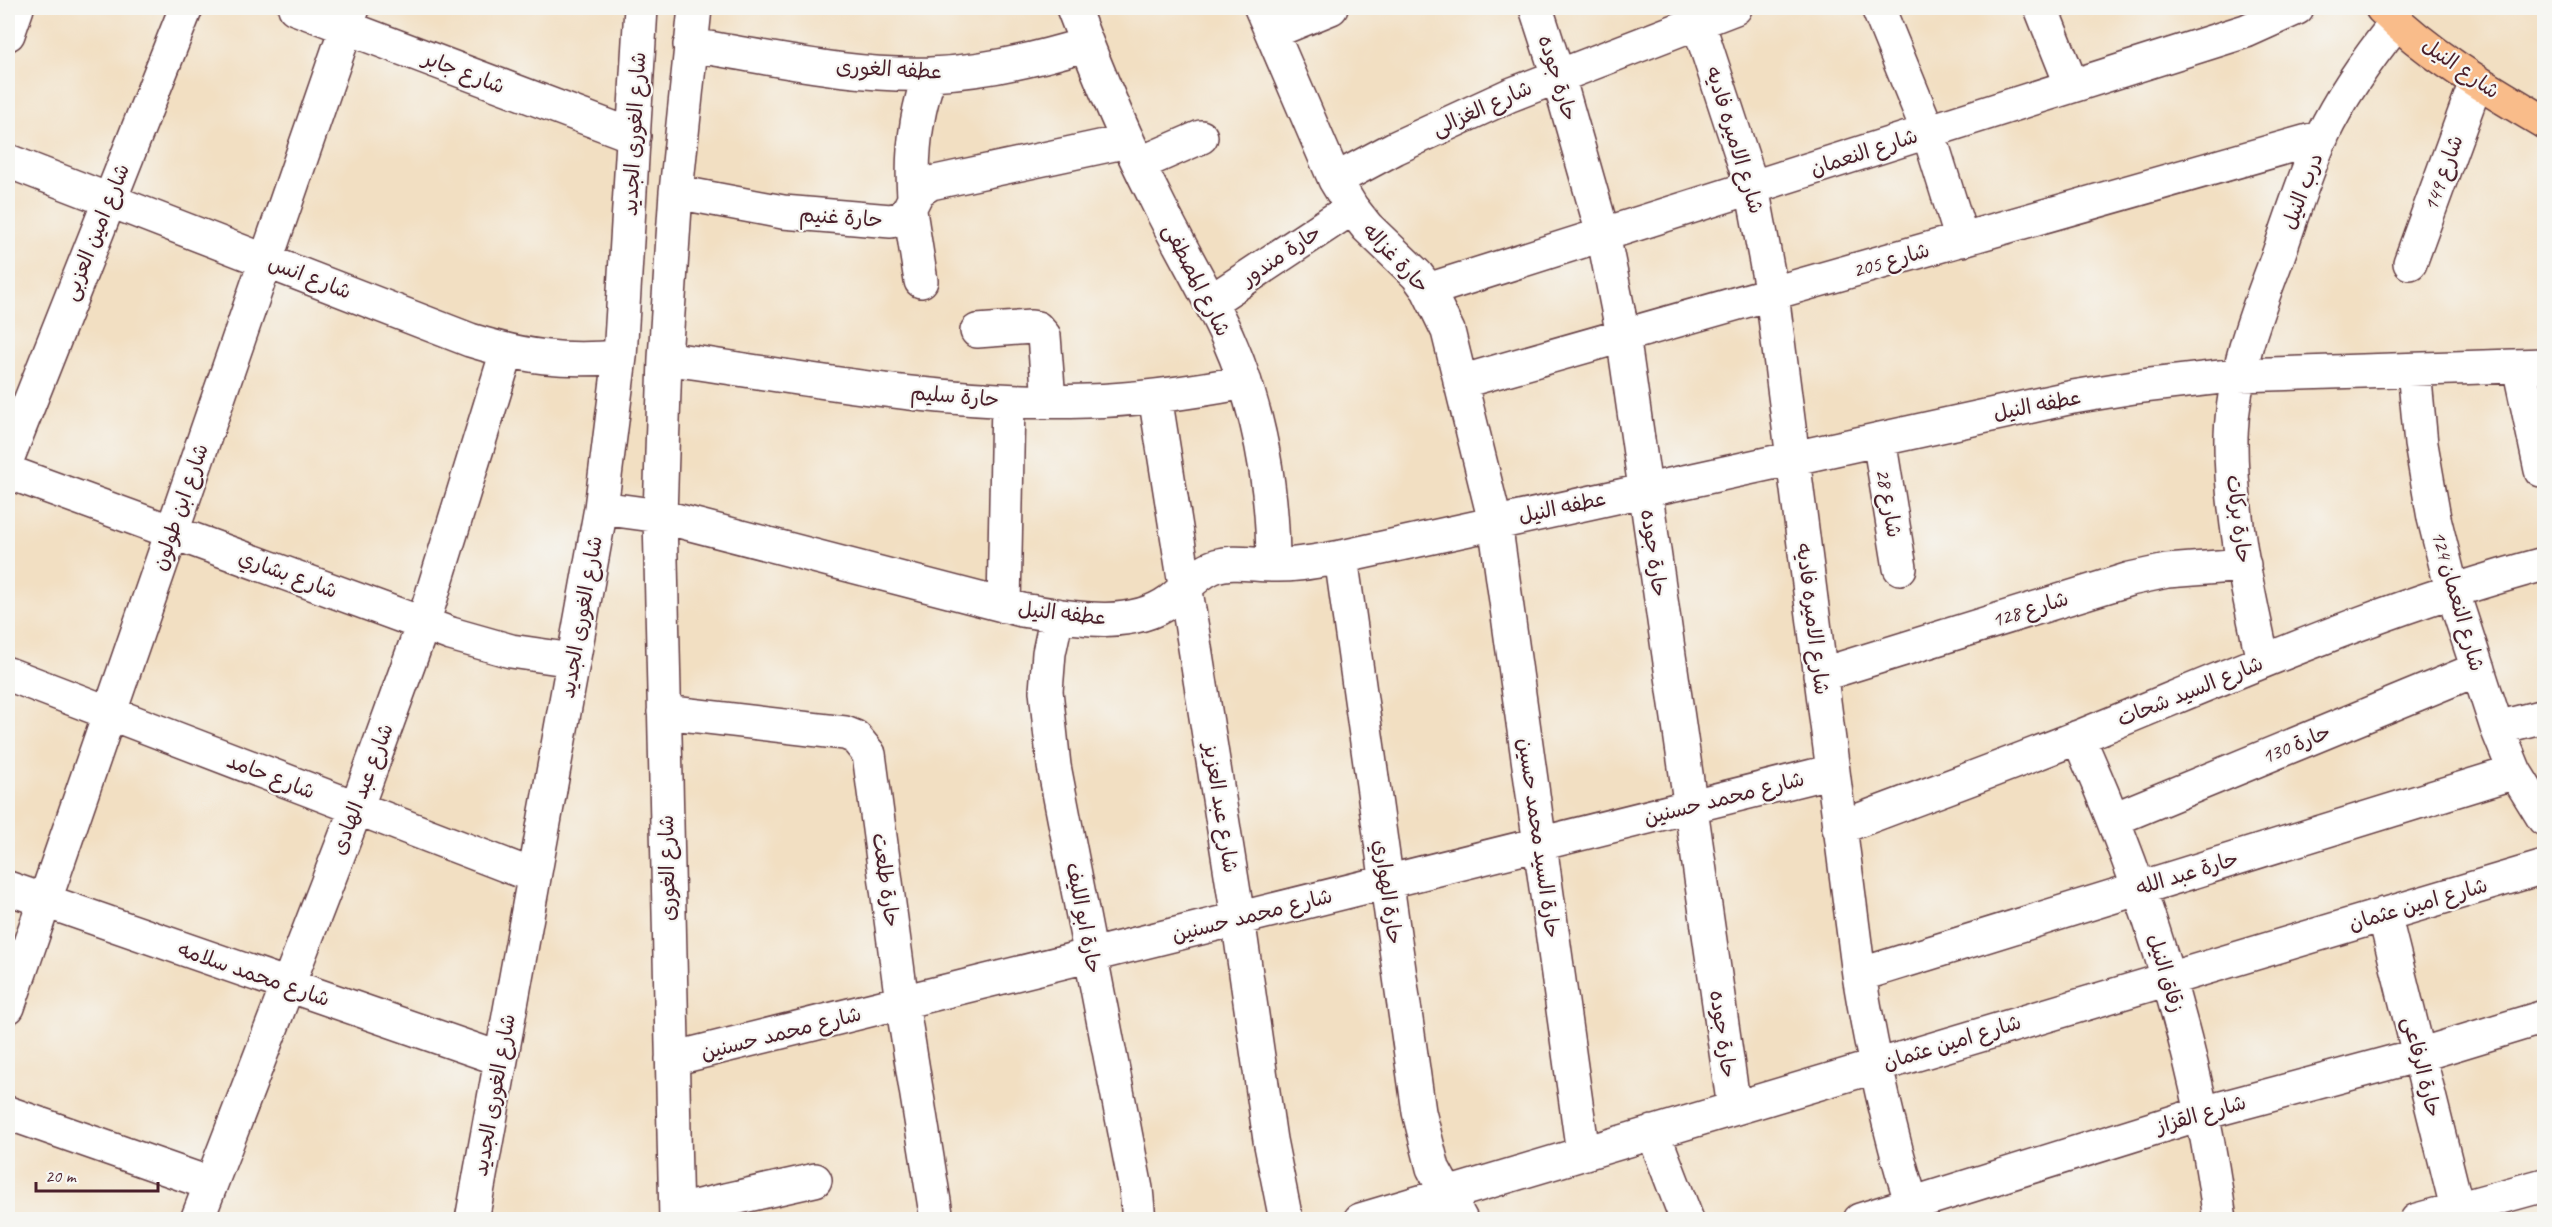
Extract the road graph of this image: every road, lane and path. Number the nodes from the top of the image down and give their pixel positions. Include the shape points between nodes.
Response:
1 (17, 8) edge
2 (186, 8) edge
3 (295, 8) edge
4 (641, 8) edge
5 (695, 8) edge
6 (1073, 8) edge
7 (1331, 8) edge
8 (1536, 8) edge
9 (1878, 8) edge
10 (2041, 8) edge
11 (2297, 8) edge
12 (1715, 13) edge
13 (2390, 15) edge
14 (349, 17) edge
15 (1266, 20) edge
16 (8, 34) edge
17 (1087, 44) junction
18 (690, 45) junction
19 (930, 74) junction
20 (1558, 76) junction
21 (2476, 82) junction
22 (2072, 86) junction
23 (2544, 122) edge
24 (1928, 131) junction
25 (634, 136) junction
26 (1201, 137) dead end
27 (2322, 137) junction
28 (1134, 152) junction
29 (8, 161) edge
30 (1335, 180) junction
31 (1752, 187) junction
32 (676, 192) junction
33 (108, 199) junction
34 (912, 204) junction
35 (1352, 208) junction
36 (1603, 234) junction
37 (1962, 240) junction
38 (628, 244) junction
39 (672, 250) junction
40 (266, 260) junction
41 (2410, 263) dead end
42 (921, 281) dead end
43 (1428, 290) junction
44 (1772, 294) junction
45 (1210, 302) junction
46 (977, 331) dead end
47 (1623, 336) junction
48 (507, 351) junction
49 (620, 357) junction
50 (665, 358) junction
51 (2532, 366) edge
52 (2414, 370) junction
53 (2238, 375) junction
54 (1245, 382) junction
55 (1460, 382) junction
56 (1155, 396) junction
57 (1008, 401) junction
58 (1049, 401) junction
59 (1879, 439) junction
60 (8, 457) edge
61 (1793, 458) junction
62 (2541, 470) dead end
63 (8, 472) edge
64 (1645, 489) junction
65 (601, 508) junction
66 (660, 516) junction
67 (1495, 522) junction
68 (172, 532) junction
69 (1341, 557) junction
70 (2244, 564) junction
71 (2544, 564) edge
72 (1273, 565) junction
73 (1900, 568) dead end
74 (1185, 587) junction
75 (2452, 590) junction
76 (1004, 606) junction
77 (1057, 615) junction
78 (423, 624) junction
79 (573, 660) junction
80 (2263, 661) junction
81 (2478, 669) junction
82 (8, 674) edge
83 (1820, 675) junction
84 (664, 712) junction
85 (109, 713) junction
86 (2544, 717) edge
87 (2497, 728) junction
88 (2078, 737) junction
89 (1833, 771) junction
90 (2515, 772) junction
91 (1691, 806) junction
92 (356, 809) junction
93 (2114, 819) junction
94 (2544, 819) edge
95 (1839, 828) junction
96 (1540, 844) junction
97 (2544, 867) edge
98 (534, 876) junction
99 (1387, 881) junction
100 (8, 888) edge
101 (2139, 888) junction
102 (44, 901) junction
103 (2384, 914) junction
104 (1238, 918) junction
105 (1091, 955) junction
106 (1859, 975) junction
107 (2169, 978) junction
108 (286, 985) junction
109 (902, 1002) junction
110 (8, 1006) edge
111 (2544, 1017) edge
112 (2419, 1055) junction
113 (501, 1059) junction
114 (672, 1059) junction
115 (1874, 1066) junction
116 (1734, 1107) junction
117 (8, 1113) edge
118 (2202, 1113) junction
119 (1653, 1132) junction
120 (1583, 1153) junction
121 (815, 1180) dead end
122 (211, 1184) junction
123 (2544, 1185) edge
124 (1453, 1207) edge
125 (1914, 1211) edge
126 (2459, 1214) edge
127 (676, 1215) edge
128 (197, 1220) edge
129 (472, 1220) edge
130 (937, 1220) edge
131 (1139, 1220) edge
132 (1286, 1220) edge
133 (1360, 1220) edge
134 (1687, 1220) edge
135 (1860, 1220) edge
136 (2220, 1220) edge
137 (2417, 1220) edge

1 - 16 street
2 - 33 street, شارع امين العزبى
3 - 14 street, شارع جابر
4 - 25 street, شارع الغورى الجديد
5 - 18 street
6 - 17 street, شارع المصطفى
7 - 15 street
8 - 20 street, حارة جوده
9 - 24 street
10 - 22 street
11 - 22 street, شارع النعمان via 2246,31
12 - 20 street, شارع الغزالى
12 - 31 street, شارع الاميره فاديه
13 - 21 main road, شارع النيل
13 - 27 street, درب النيل
14 - 25 street, شارع جابر
14 - 40 street, شارع ابن طولون
15 - 30 street, حارة غزاله
17 - 19 street, عطفه الغورى via 1010,65
17 - 28 street, شارع المصطفى
18 - 19 street, عطفه الغورى via 858,71
18 - 32 street
19 - 34 street via 916,122
20 - 30 street, شارع الغزالى via 1455,118
20 - 36 street, حارة جوده
21 - 23 main road, شارع النيل
21 - 41 street, شارع 149
22 - 24 street, شارع النعمان
24 - 31 street, شارع النعمان
24 - 37 street
25 - 38 street, شارع الغورى الجديد
26 - 28 street, حارة غنيم
27 - 37 street, شارع 205
27 - 53 street, درب النيل via 2248,336
28 - 34 street, حارة غنيم via 931,183 924,186
28 - 45 street, شارع المصطفى
29 - 33 street, شارع انس
30 - 35 street, حارة غزاله
31 - 36 street, شارع النعمان
31 - 44 street, شارع الاميره فاديه
32 - 34 street, حارة غنيم via 783,212 855,219 898,220
32 - 39 street
33 - 40 street, شارع انس
33 - 60 street, شارع امين العزبى
34 - 42 street
35 - 43 street, حارة غزاله
35 - 45 street, حارة مندور
36 - 43 street, شارع النعمان
36 - 47 street, حارة جوده
37 - 44 street, شارع 205
38 - 39 street
38 - 49 street, شارع الغورى الجديد
39 - 50 street
40 - 48 street, شارع انس
40 - 68 street, شارع ابن طولون
43 - 55 street, حارة غزاله via 1448,331
44 - 47 street, شارع 205
44 - 61 street, شارع الاميره فاديه
45 - 54 street, شارع المصطفى
46 - 58 street via 1010,317 1037,328 1044,336
47 - 55 street, شارع 205
47 - 64 street, حارة جوده
48 - 49 street, شارع انس via 543,359
48 - 78 street, شارع عبد الهادى
49 - 65 street, شارع الغورى الجديد
50 - 57 street, حارة سليم via 890,390
50 - 66 street
51 - 52 street, عطفه النيل
51 - 62 street
52 - 53 street, عطفه النيل
52 - 75 street, شارع النعمان 124 via 2423,455
53 - 59 street, عطفه النيل via 2073,397
53 - 70 street, حارة بركات via 2231,435
54 - 56 street, حارة سليم
54 - 72 street, شارع المصطفى via 1268,472
55 - 67 street, حارة غزاله
56 - 58 street, حارة سليم
56 - 74 street, شارع عبد العزيز
57 - 58 street, حارة سليم
57 - 76 street
59 - 61 street, عطفه النيل
59 - 73 street, شارع 28
61 - 64 street, عطفه النيل
61 - 83 street, شارع الاميره فاديه
63 - 68 street, شارع بشاري
64 - 67 street, عطفه النيل
64 - 91 street, حارة جوده
65 - 66 street, عطفه النيل
65 - 79 street, شارع الغورى الجديد
66 - 76 street, عطفه النيل
66 - 84 street, شارع الغورى
67 - 69 street, عطفه النيل
67 - 96 street, حارة السيد محمد حسين
68 - 78 street, شارع بشاري
68 - 85 street, شارع ابن طولون
69 - 72 street, عطفه النيل
69 - 99 street, حارة الهواري
70 - 80 street, حارة بركات
70 - 83 street, شارع 128 via 2196,567 2130,579
71 - 75 street, شارع السيد شحات
72 - 74 street, عطفه النيل via 1229,564 1212,568
74 - 77 street, عطفه النيل via 1155,610 1139,615
74 - 104 street, شارع عبد العزيز
75 - 80 street, شارع السيد شحات
75 - 81 street, شارع النعمان 124
76 - 77 street, عطفه النيل
77 - 105 street, حارة ابو الليف via 1046,691 1049,730
78 - 79 street, شارع بشاري via 511,651
78 - 92 street, شارع عبد الهادى
79 - 98 street, شارع الغورى الجديد
80 - 88 street, شارع السيد شحات
81 - 87 street, شارع النعمان 124
81 - 93 street, حارة 130
82 - 85 street, شارع حامد
83 - 89 street, شارع الاميره فاديه
84 - 109 street, حارة طلعت via 835,731 863,744 869,754
84 - 114 street, شارع الغورى
85 - 92 street, شارع حامد
85 - 102 street, شارع ابن طولون
86 - 87 street
87 - 90 street, شارع النعمان 124
88 - 93 street, زقاق النيل
88 - 95 street, شارع السيد شحات
89 - 91 street, شارع محمد حسنين
89 - 95 street, شارع الاميره فاديه
90 - 94 street, شارع النعمان 124
90 - 101 street, حارة عبد الله
91 - 96 street, شارع محمد حسنين
91 - 116 street, حارة جوده
92 - 98 street, شارع حامد
92 - 108 street, شارع عبد الهادى
93 - 101 street, زقاق النيل
95 - 106 street, شارع الاميره فاديه
96 - 99 street, شارع محمد حسنين
96 - 120 street, حارة السيد محمد حسين
97 - 103 street, شارع امين عثمان
98 - 113 street, شارع الغورى الجديد
99 - 104 street, شارع محمد حسنين
99 - 124 street, حارة الهواري via 1424,1141
100 - 102 street, شارع محمد سلامه
101 - 106 street, حارة عبد الله
101 - 107 street, زقاق النيل
102 - 108 street, شارع محمد سلامه
102 - 110 street, شارع ابن طولون
103 - 107 street, شارع امين عثمان
103 - 112 street, حارة الرفاعى
104 - 105 street, شارع محمد حسنين
104 - 132 street, شارع عبد العزيز via 1270,1140
105 - 109 street, شارع محمد حسنين
105 - 131 street, حارة ابو الليف
106 - 115 street, شارع الاميره فاديه
107 - 115 street, شارع امين عثمان
107 - 118 street, زقاق النيل
108 - 113 street, شارع محمد سلامه
108 - 122 street, شارع عبد الهادى
109 - 114 street, شارع محمد حسنين
109 - 130 street, حارة طلعت
111 - 112 street, شارع القزاز
112 - 118 street, شارع القزاز
112 - 126 street, حارة الرفاعى
113 - 129 street, شارع الغورى الجديد
114 - 127 street, شارع الغورى
115 - 116 street, شارع امين عثمان
115 - 125 street, شارع الاميره فاديه
116 - 119 street, شارع امين عثمان
117 - 122 street
118 - 125 street, شارع القزاز
118 - 136 street, زقاق النيل
119 - 120 street, شارع امين عثمان
119 - 134 street
120 - 124 street, شارع امين عثمان
121 - 127 street
122 - 128 street, شارع عبد الهادى
123 - 126 street
124 - 133 street, شارع امين عثمان
125 - 135 street, شارع القزاز
126 - 137 street

